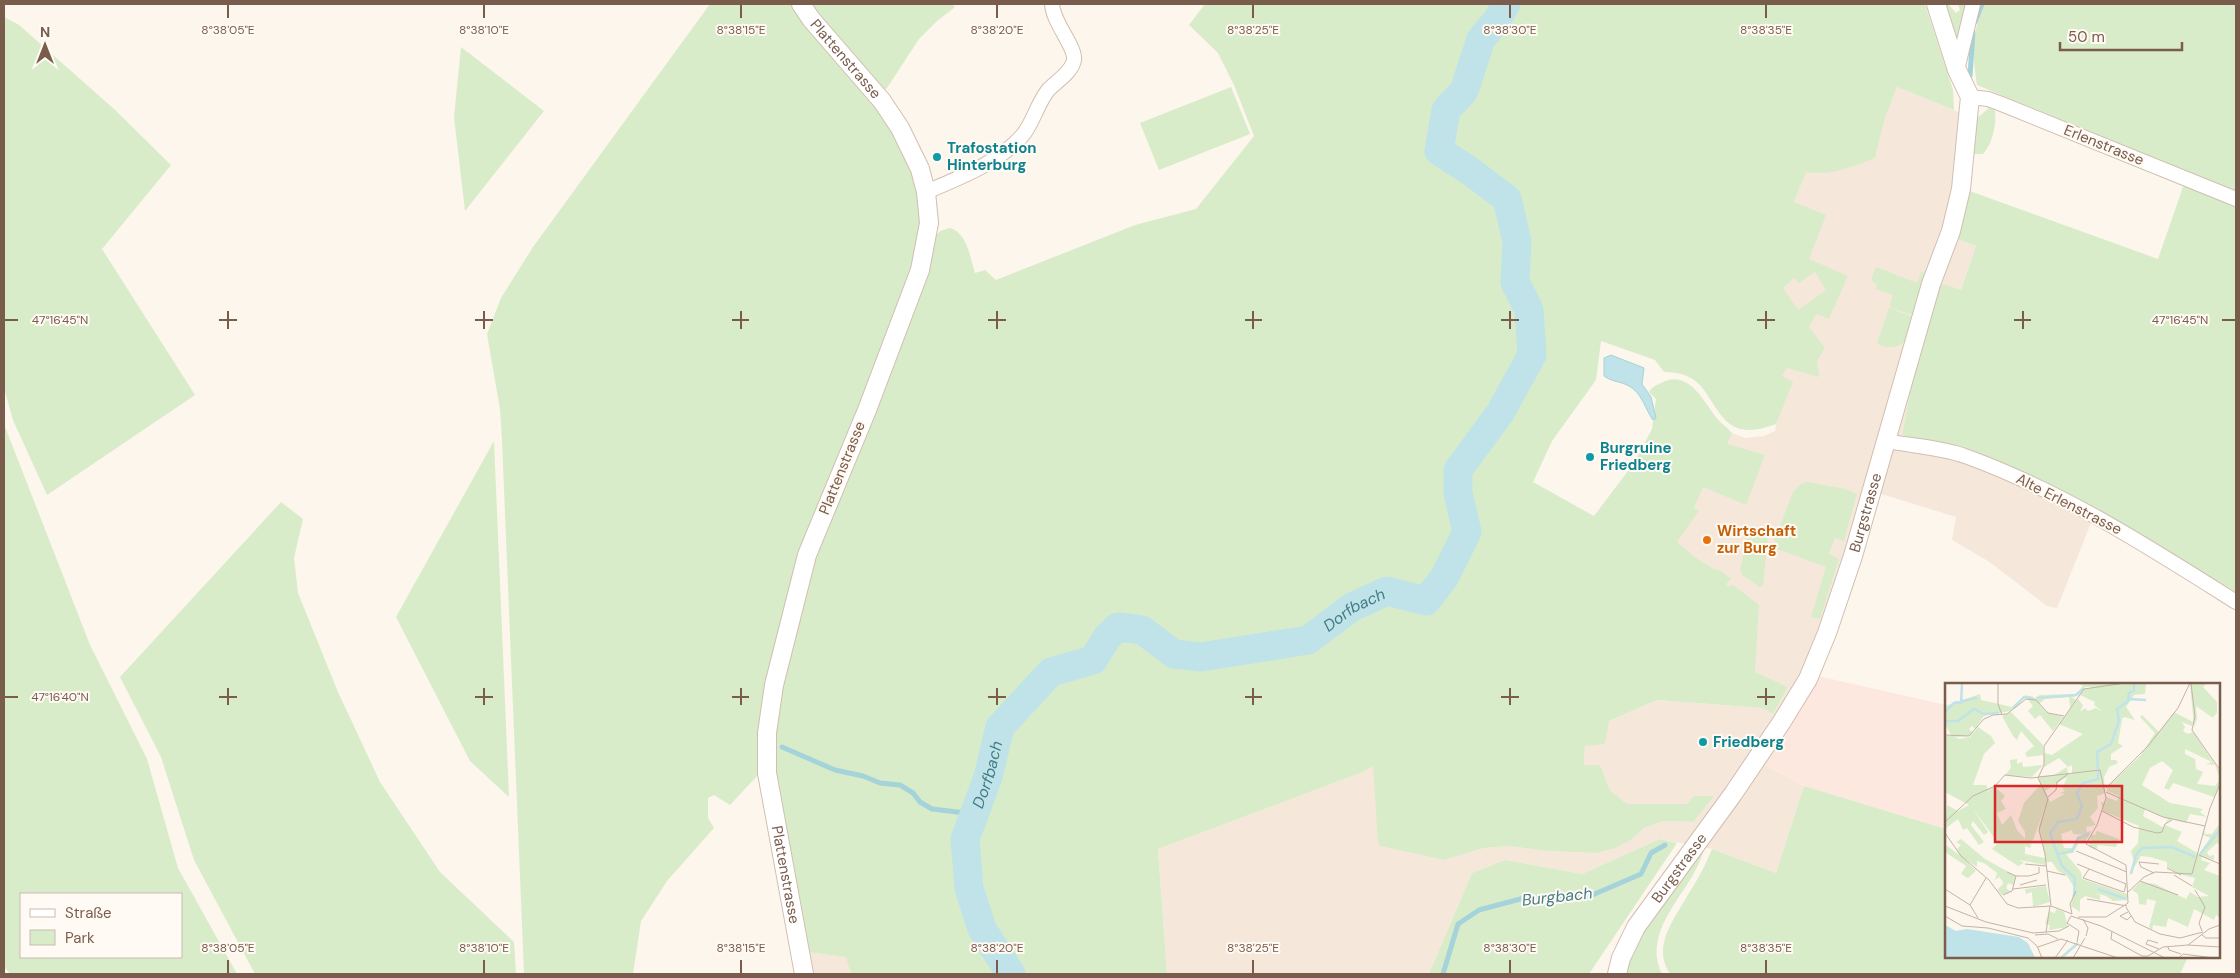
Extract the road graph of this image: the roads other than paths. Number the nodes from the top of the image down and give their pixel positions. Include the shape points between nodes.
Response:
1 (801, 4) edge
2 (1052, 4) edge
3 (1936, 4) edge
4 (1973, 4) edge
5 (1957, 70) junction
6 (1970, 97) junction
7 (926, 192) junction
8 (2236, 199) edge
9 (1887, 440) junction
10 (2236, 602) edge
11 (804, 974) edge
12 (1617, 974) edge

1 - 7 street, Plattenstrasse via 892,114 912,149
2 - 7 street via 1060,30 1072,50 1074,60 1071,68 1048,91 1023,134 1012,145 961,177
3 - 5 street, Burgstrasse
4 - 5 street
5 - 6 street, Burgstrasse
6 - 8 street, Erlenstrasse via 1999,103
6 - 9 street, Burgstrasse via 1959,202 1931,284
7 - 11 street, Plattenstrasse via 928,234 920,270 807,555 774,685 767,733 767,773
9 - 10 street, Alte Erlenstrasse via 1964,456 2036,486 2127,534
9 - 12 street, Burgstrasse via 1830,624 1808,679 1734,794 1636,927

